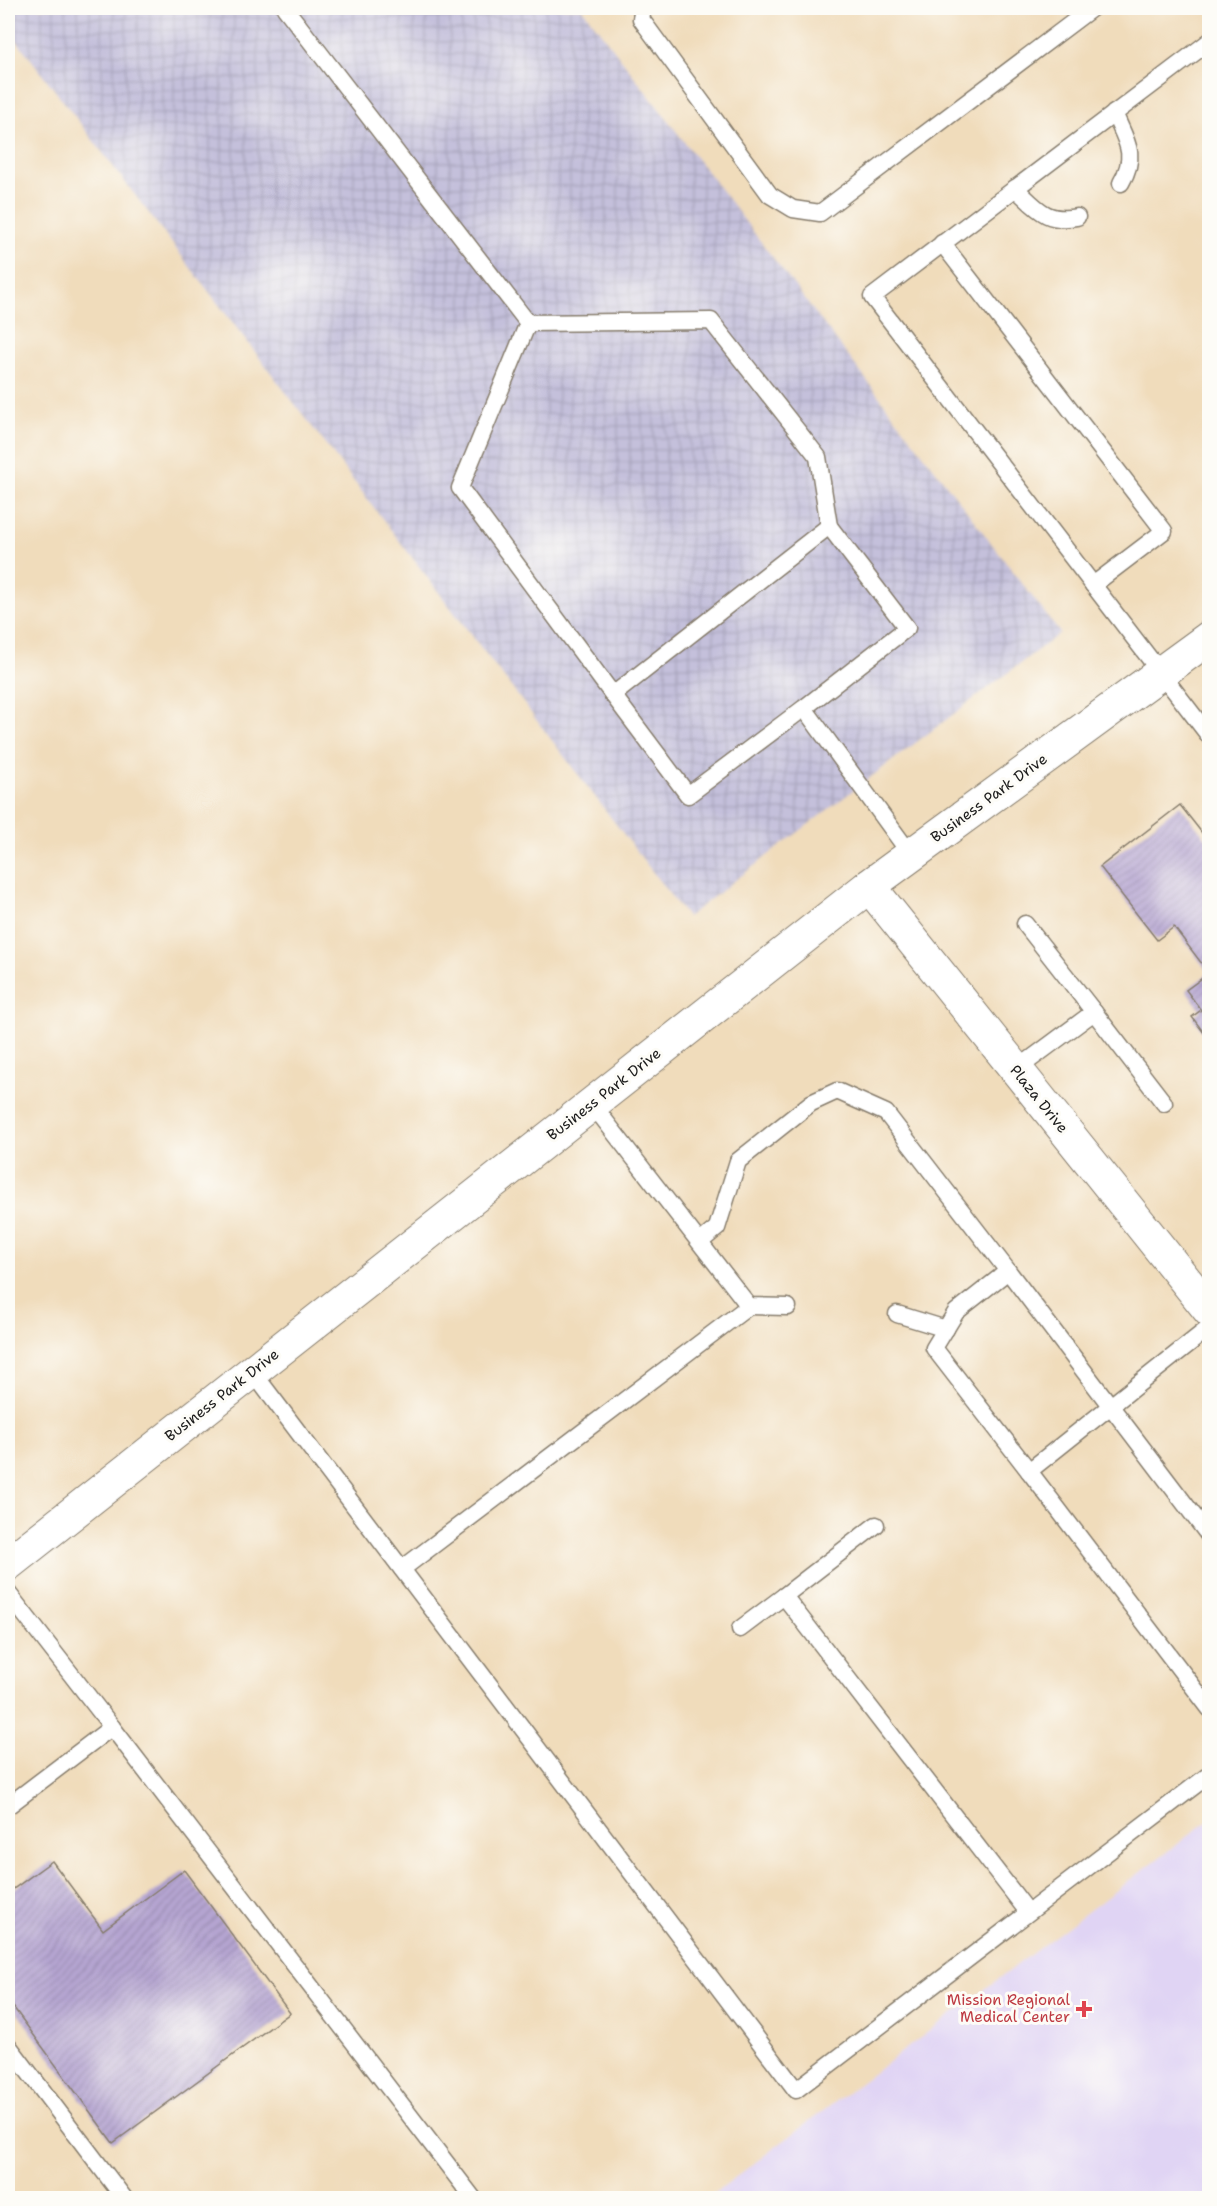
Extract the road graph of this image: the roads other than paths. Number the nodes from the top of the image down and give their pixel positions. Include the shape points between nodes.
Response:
1 (285, 8) edge
2 (643, 8) edge
3 (1092, 8) edge
4 (1209, 41) edge
5 (1114, 113) junction
6 (1121, 183) dead end
7 (1015, 188) junction
8 (1077, 217) dead end
9 (942, 243) junction
10 (528, 323) junction
11 (829, 525) junction
12 (1093, 585) junction
13 (1209, 637) edge
14 (1160, 673) junction
15 (613, 695) junction
16 (804, 708) junction
17 (1209, 737) edge
18 (911, 855) junction
19 (869, 886) junction
20 (1025, 924) dead end
21 (1094, 1012) junction
22 (1016, 1070) junction
23 (1164, 1103) dead end
24 (592, 1104) junction
25 (700, 1242) junction
26 (1008, 1270) junction
27 (749, 1306) junction
28 (788, 1307) dead end
29 (1209, 1311) edge
30 (897, 1314) dead end
31 (1209, 1327) edge
32 (946, 1329) junction
33 (252, 1371) junction
34 (1111, 1407) junction
35 (1029, 1471) junction
36 (876, 1525) dead end
37 (1209, 1537) edge
38 (8, 1564) edge
39 (402, 1569) junction
40 (8, 1593) edge
41 (784, 1596) junction
42 (740, 1629) dead end
43 (1209, 1709) edge
44 (112, 1727) junction
45 (1209, 1774) edge
46 (8, 1806) edge
47 (1029, 1912) junction
48 (8, 2045) edge
49 (124, 2199) edge
50 (473, 2199) edge

1 - 10 lane
2 - 3 lane via 641,19 770,195 793,209 820,213
4 - 5 lane
5 - 6 lane via 1130,150 1130,167
5 - 7 lane
7 - 8 lane via 1045,216 1062,220
7 - 9 lane
9 - 12 lane via 872,297
9 - 12 lane via 1164,531
10 - 11 lane via 711,321 818,457
10 - 15 lane via 460,488
11 - 15 lane
11 - 16 lane via 908,628
12 - 14 lane
13 - 14 street, Business Park Drive
14 - 17 lane
14 - 18 street, Business Park Drive
15 - 16 lane via 688,795
16 - 18 lane
18 - 19 street, Business Park Drive
19 - 22 street, Plaza Drive
19 - 24 street, Business Park Drive
20 - 21 lane
21 - 22 lane
21 - 23 lane
22 - 29 street, Plaza Drive
24 - 25 lane
24 - 33 street, Business Park Drive
25 - 26 lane via 717,1228 738,1161 811,1103 837,1091 886,1113
25 - 27 lane
26 - 32 lane via 957,1312
26 - 34 lane
27 - 28 lane
27 - 39 lane
30 - 32 lane
31 - 34 lane
32 - 35 lane via 934,1348
33 - 38 street, Business Park Drive
33 - 39 lane
34 - 35 lane
34 - 37 lane
35 - 43 lane
36 - 41 lane
39 - 47 lane via 796,2090
40 - 44 lane
41 - 42 lane
41 - 47 lane
44 - 46 lane
44 - 50 lane
45 - 47 lane
48 - 49 lane

